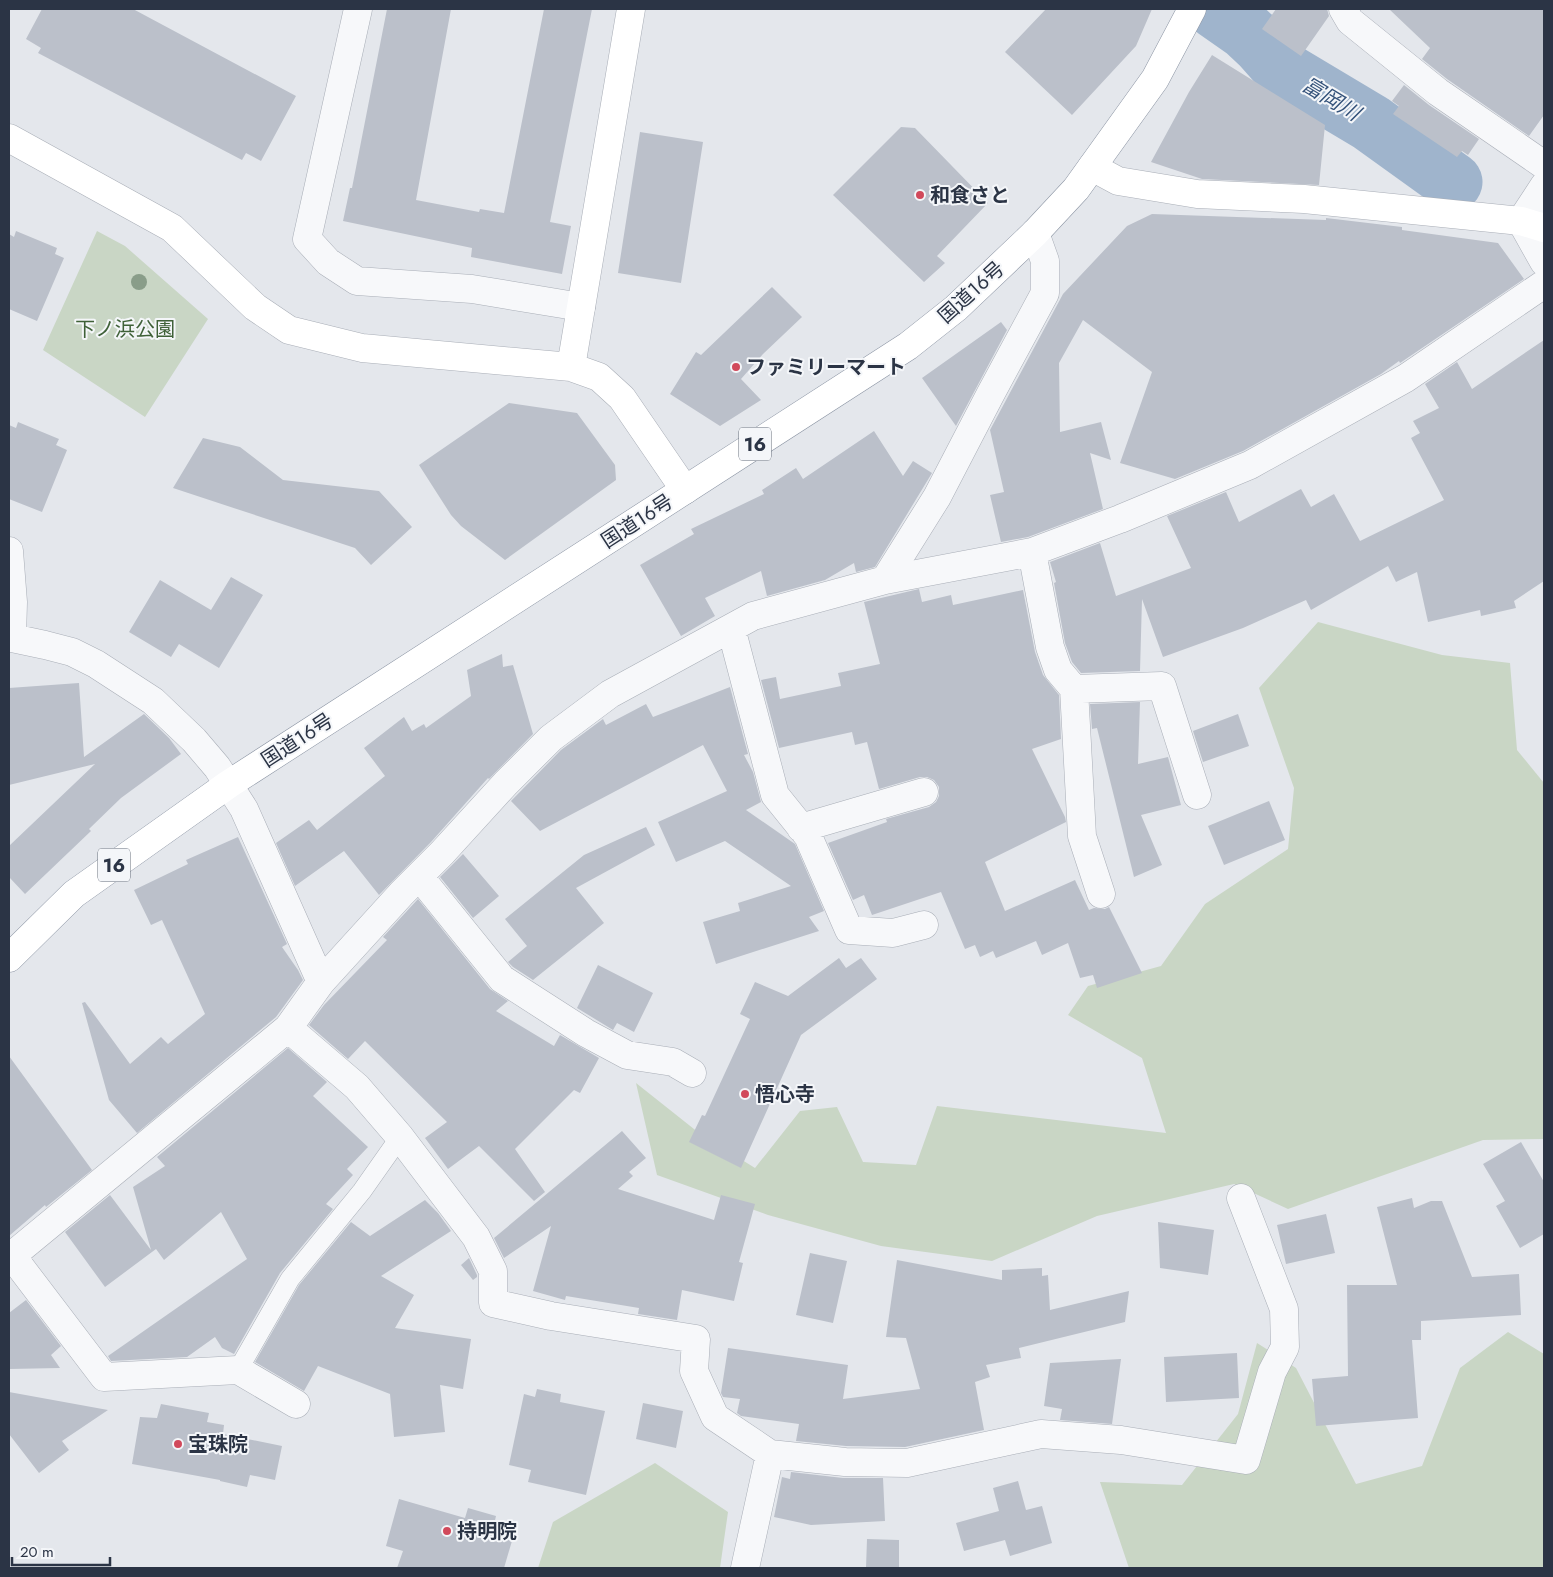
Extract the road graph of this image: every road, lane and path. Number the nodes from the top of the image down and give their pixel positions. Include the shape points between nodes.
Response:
1 (358, 9) edge
2 (631, 9) edge
3 (1192, 9) edge
4 (1342, 9) edge
5 (9, 138) edge
6 (1544, 165) edge
7 (1092, 167) junction
8 (1544, 186) edge
9 (1533, 224) edge
10 (1035, 233) junction
11 (1544, 262) edge
12 (1544, 284) edge
13 (581, 307) junction
14 (571, 367) junction
15 (685, 490) junction
16 (9, 551) edge
17 (1032, 552) junction
18 (885, 580) junction
19 (731, 628) junction
20 (10, 641) edge
21 (1074, 689) junction
22 (229, 784) junction
23 (924, 792) dead end
24 (1197, 795) dead end
25 (801, 828) junction
26 (419, 876) junction
27 (1101, 894) dead end
28 (924, 925) dead end
29 (10, 955) edge
30 (321, 982) junction
31 (288, 1028) junction
32 (692, 1073) dead end
33 (400, 1137) junction
34 (1241, 1198) dead end
35 (10, 1257) edge
36 (238, 1370) junction
37 (296, 1404) dead end
38 (770, 1454) junction
39 (746, 1568) edge

1 - 13 street via 307,239 328,262 357,281 472,288
2 - 13 main road
3 - 7 main road, 国道16号 / 16 via 1155,79
4 - 6 street via 1350,21 1438,92
5 - 14 main road via 172,228 255,307 289,330 362,348
7 - 9 main road via 1118,181 1198,194 1304,199
7 - 10 main road, 国道16号 / 16
8 - 9 street
9 - 11 street
10 - 15 main road, 国道16号 / 16 via 956,308 908,346
10 - 18 street via 1045,261 1045,293 937,497
12 - 17 street via 1406,378 1250,466
13 - 14 main road
14 - 15 main road via 599,377 622,398
15 - 22 main road, 国道16号 / 16
16 - 20 street via 13,602
17 - 18 street
17 - 21 street via 1050,647 1058,670
18 - 19 street via 753,616
19 - 25 street via 775,795
19 - 26 street via 610,694 552,738
20 - 22 street via 45,644 96,664 153,702 194,740
21 - 24 street via 1162,686
21 - 27 street via 1082,836
22 - 29 main road, 国道16号 / 16 via 74,894
22 - 30 street via 244,809
23 - 25 street
25 - 28 street via 808,836 849,930 893,933
26 - 30 street
26 - 32 street via 502,979 586,1033 627,1055 672,1062
30 - 31 street
31 - 33 street via 356,1087
31 - 35 street
33 - 36 lane via 362,1191 290,1279
33 - 38 street via 476,1236 493,1271 493,1303 696,1340 694,1371 715,1417
34 - 38 street via 1284,1309 1285,1347 1272,1372 1246,1460 1121,1440 1041,1434 908,1463 844,1462
35 - 36 street via 104,1377
36 - 37 street
38 - 39 street

